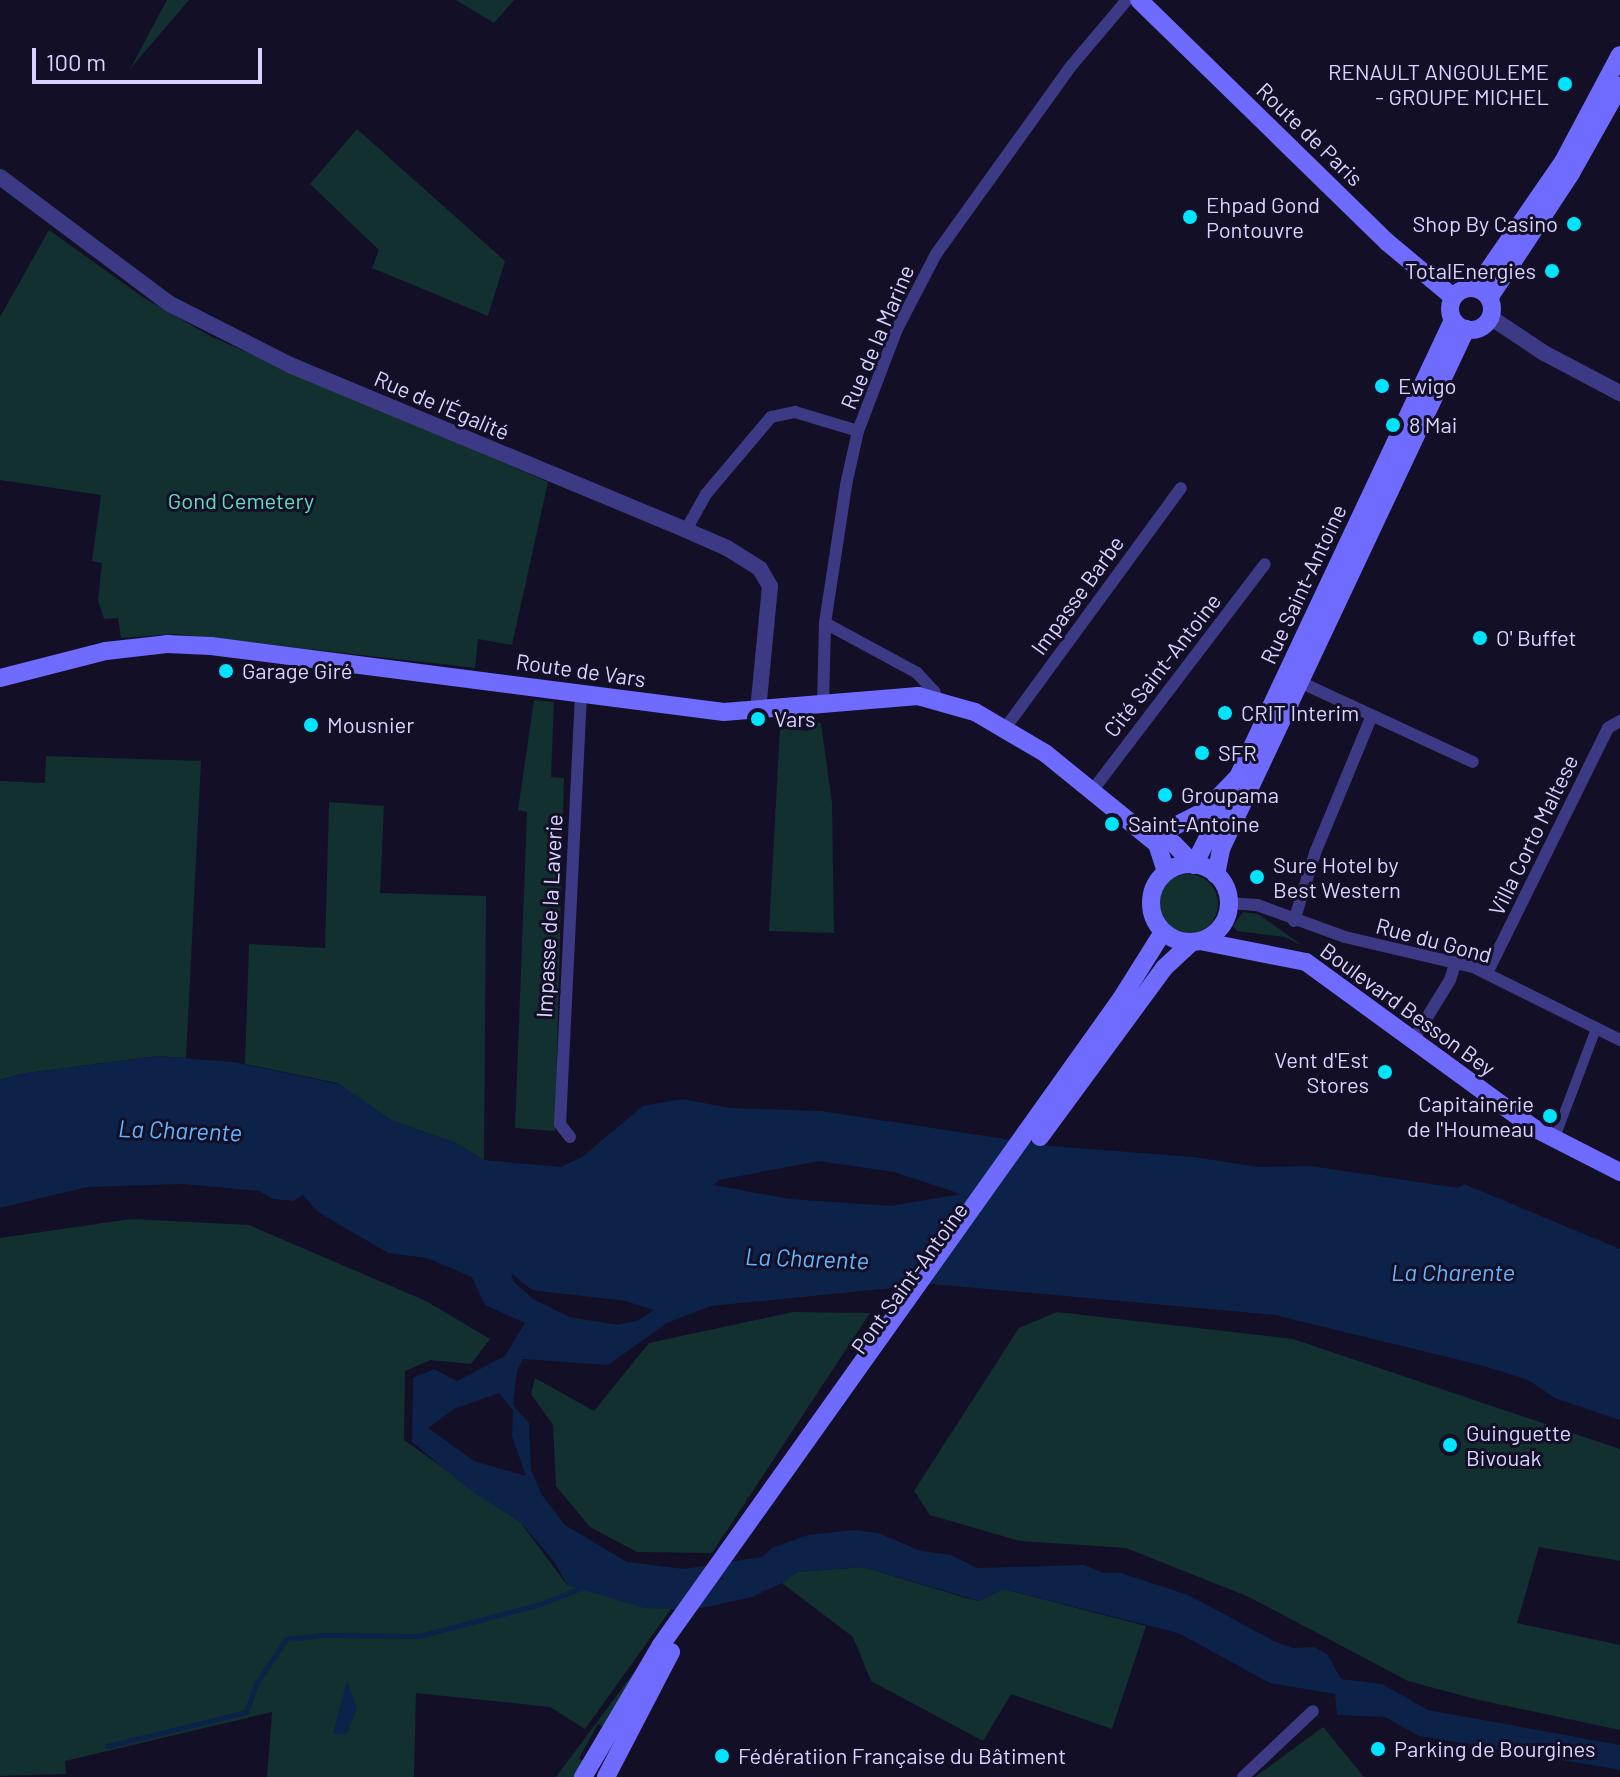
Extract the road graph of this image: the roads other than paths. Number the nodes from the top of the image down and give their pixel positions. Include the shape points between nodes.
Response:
1 (1127, 0) edge
2 (1139, 0) edge
3 (1620, 55) edge
4 (1618, 95) edge
5 (1, 182) edge
6 (1482, 293) junction
7 (1453, 297) junction
8 (1490, 317) junction
9 (1460, 325) junction
10 (1618, 388) edge
11 (858, 431) junction
12 (1181, 488) dead end
13 (686, 530) junction
14 (1265, 564) dead end
15 (825, 623) junction
16 (0, 678) edge
17 (1302, 683) junction
18 (581, 694) junction
19 (937, 699) junction
20 (823, 705) junction
21 (758, 711) junction
22 (1371, 718) junction
23 (1620, 721) edge
24 (1006, 727) junction
25 (1473, 762) dead end
26 (1238, 777) junction
27 (1092, 791) junction
28 (1126, 816) junction
29 (1159, 834) junction
30 (1194, 865) junction
31 (1166, 872) junction
32 (1216, 875) junction
33 (1228, 903) junction
34 (1294, 921) junction
35 (1221, 926) junction
36 (1163, 932) junction
37 (1196, 942) junction
38 (1244, 952) junction
39 (1456, 962) junction
40 (1487, 973) junction
41 (1596, 1029) junction
42 (1620, 1040) edge
43 (1412, 1042) junction
44 (570, 1137) dead end
45 (1554, 1140) junction
46 (1620, 1172) edge
47 (667, 1647) junction
48 (1313, 1711) dead end
49 (583, 1777) edge
50 (606, 1777) edge
51 (1243, 1777) edge

1 - 11 street, Rue de la Marine via 1072,65 936,254 897,329
2 - 7 main road, Route de Paris via 1387,242
3 - 6 main road via 1563,162
4 - 6 main road via 1571,173
5 - 13 street, Rue de l'Égalité via 170,304 290,365
6 - 7 main road via 1463,289
6 - 8 main road
7 - 9 main road via 1449,308
8 - 9 main road via 1480,327
8 - 10 street via 1544,353
9 - 17 main road, Rue Saint-Antoine
9 - 26 main road, Rue Saint-Antoine
11 - 13 street via 795,412 771,417 706,494
11 - 15 street, Rue de la Marine
12 - 24 street, Impasse Barbe
13 - 21 street, Rue de l'Égalité via 760,569 770,586
14 - 27 street, Cité Saint-Antoine
15 - 19 street via 917,673
15 - 20 street, Rue de la Marine
16 - 18 main road, Route de Vars via 106,651 188,644
17 - 22 street
17 - 32 main road, Rue Saint-Antoine via 1221,849
18 - 21 main road, Route de Vars via 724,712
18 - 44 street, Impasse de la Laverie via 560,1124
19 - 20 main road, Route de Vars via 889,697
19 - 24 main road, Route de Vars
20 - 21 main road, Route de Vars
22 - 25 street
22 - 34 street via 1315,853
23 - 40 street, Villa Corto Maltese via 1608,728
24 - 27 main road, Route de Vars
26 - 29 main road, Rue Saint-Antoine via 1205,811
26 - 30 main road
27 - 28 main road, Route de Vars
28 - 29 main road, Route de Vars
28 - 31 main road, Route de Vars via 1157,844
29 - 30 main road, Route de Vars
30 - 31 main road
30 - 32 main road
31 - 36 main road via 1151,900
32 - 33 main road
33 - 34 street, Rue du Gond via 1257,905
33 - 35 main road
34 - 39 street, Rue du Gond
35 - 37 main road
35 - 38 main road
36 - 37 main road
36 - 47 main road, Pont Saint-Antoine
37 - 38 main road, Boulevard Besson Bey
37 - 47 main road, Pont Saint-Antoine via 1164,968
38 - 43 main road, Boulevard Besson Bey via 1306,962
39 - 40 street, Rue du Gond
39 - 43 street
40 - 41 street, Rue du Gond
41 - 42 street, Rue du Gond
41 - 45 street
43 - 45 main road, Boulevard Besson Bey
45 - 46 main road, Boulevard Besson Bey
47 - 49 main road
47 - 50 main road
48 - 51 street

